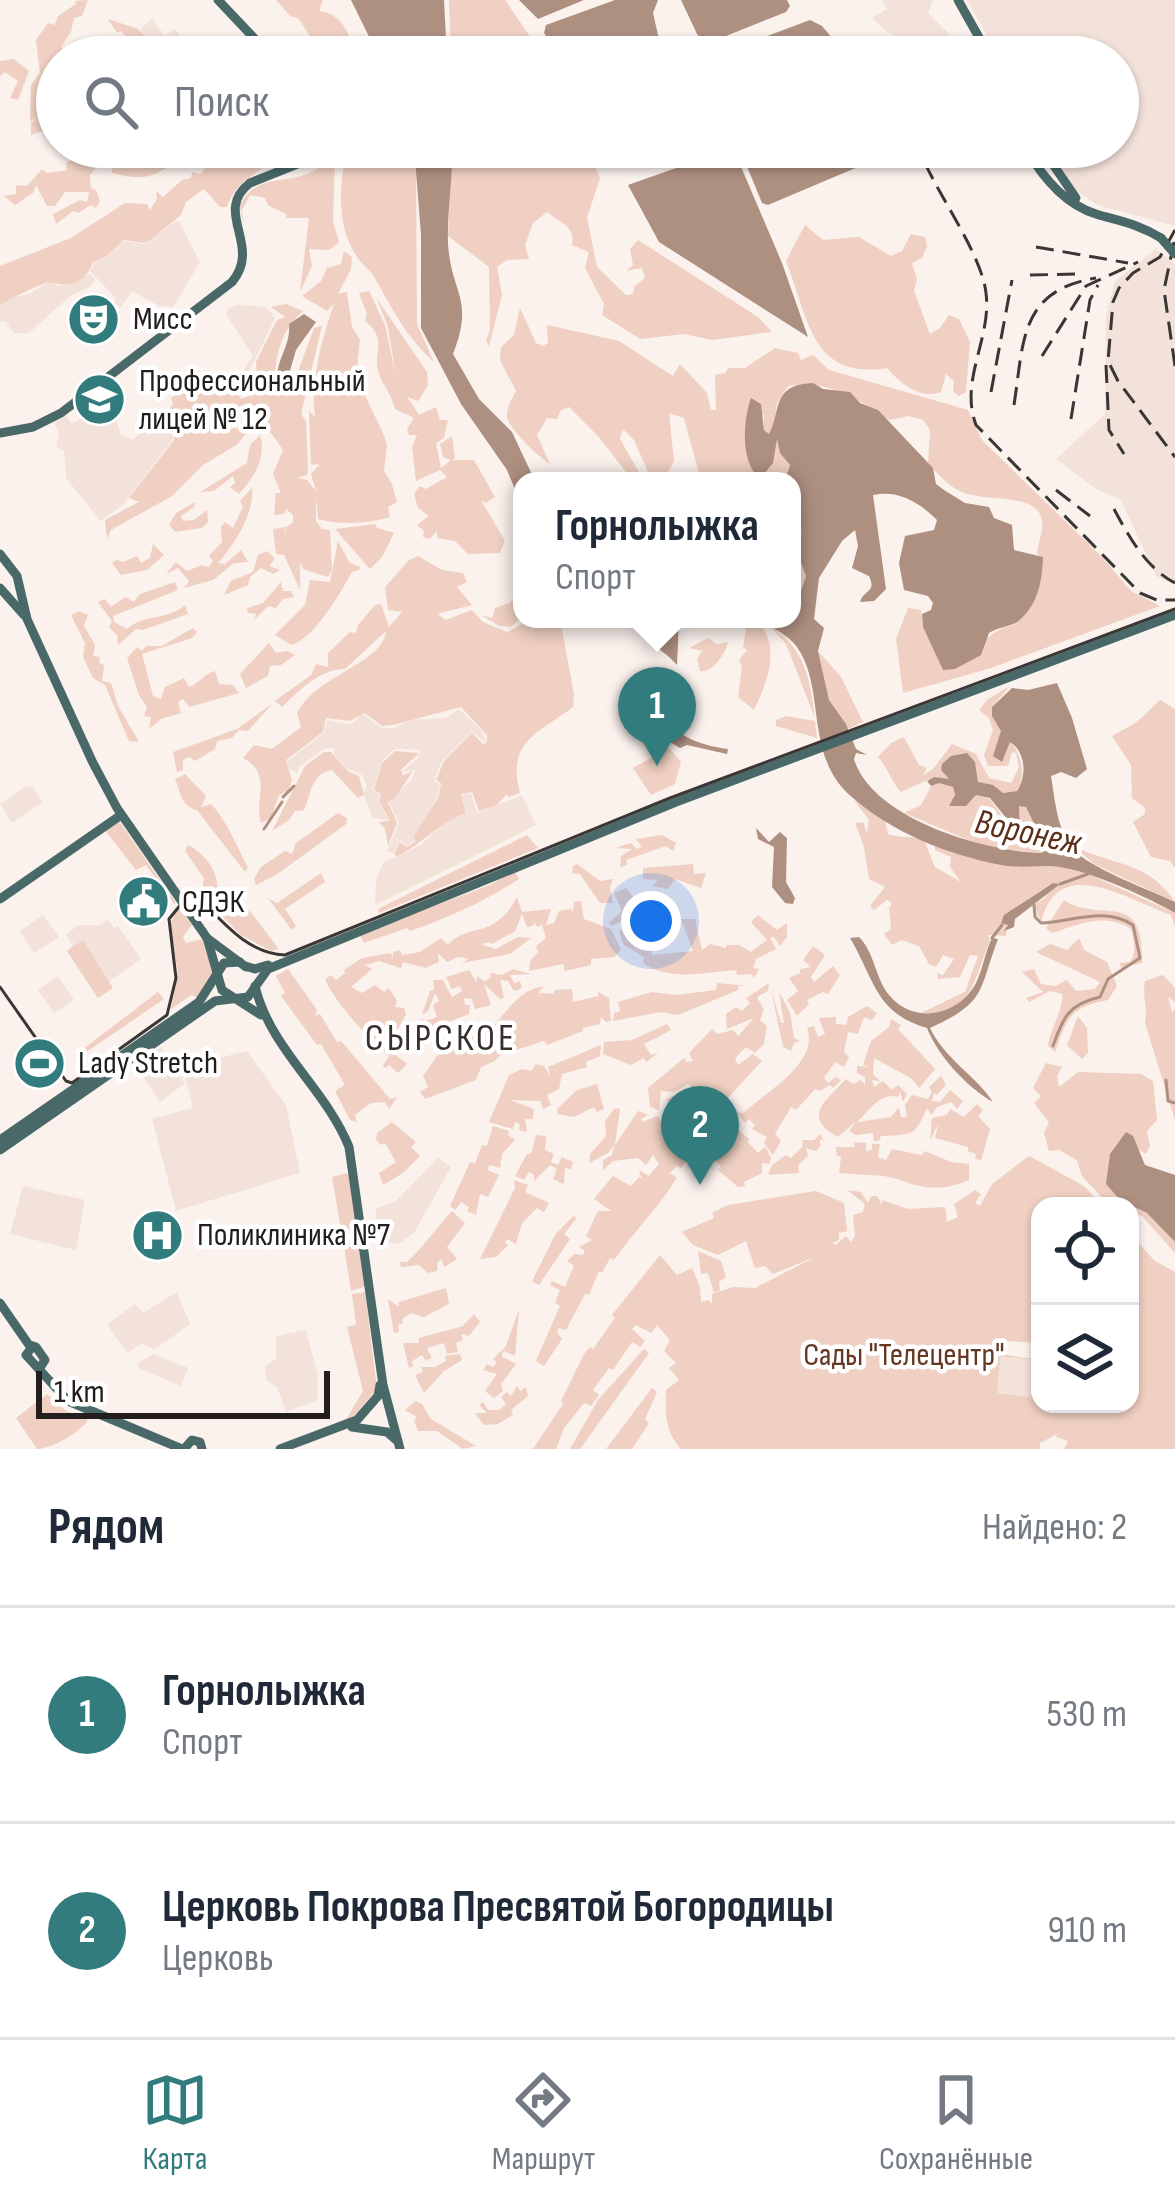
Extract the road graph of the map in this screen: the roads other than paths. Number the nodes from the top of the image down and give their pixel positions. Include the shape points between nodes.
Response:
1 (220, 0) edge
2 (955, 0) edge
3 (254, 36) edge
4 (976, 36) edge
5 (288, 168) edge
6 (1054, 168) edge
7 (1038, 169) edge
8 (1160, 238) junction
9 (1175, 254) edge
10 (0, 433) edge
11 (0, 554) edge
12 (0, 572) edge
13 (15, 577) junction
14 (0, 588) edge
15 (1175, 613) edge
16 (27, 619) junction
17 (699, 793) junction
18 (122, 814) junction
19 (0, 899) edge
20 (207, 938) junction
21 (223, 950) junction
22 (275, 962) junction
23 (242, 964) junction
24 (218, 976) junction
25 (255, 987) junction
26 (234, 999) junction
27 (265, 1019) junction
28 (141, 1047) junction
29 (23, 1129) junction
30 (0, 1140) edge
31 (0, 1150) edge
32 (0, 1307) edge
33 (382, 1375) junction
34 (370, 1404) junction
35 (388, 1413) junction
36 (361, 1415) junction
37 (372, 1430) junction
38 (398, 1444) edge
39 (185, 1446) edge
40 (202, 1449) edge
41 (280, 1449) edge
42 (291, 1449) edge

1 - 3 main road
2 - 4 main road
5 - 10 main road via 240,191 233,211 244,250 232,282 61,413
6 - 8 main road via 1081,202 1138,220
7 - 8 main road via 1083,209
8 - 9 main road, bridge
11 - 13 main road
12 - 13 main road
13 - 14 main road via 11,590
13 - 16 main road
14 - 16 main road
15 - 17 main road
16 - 18 main road
17 - 22 main road
17 - 25 main road via 266,970
18 - 19 main road
18 - 20 main road
20 - 21 main road
20 - 24 main road
21 - 22 main road via 253,966
21 - 23 main road
22 - 23 main road
23 - 24 main road via 224,963
23 - 25 main road
24 - 26 main road
24 - 28 main road via 199,1002
25 - 26 main road
25 - 27 main road
26 - 27 main road
26 - 28 main road via 215,1000
27 - 33 main road via 349,1148
28 - 29 main road
29 - 30 main road
29 - 31 main road
32 - 39 main road via 74,1404
33 - 34 main road
33 - 35 main road
34 - 35 main road
34 - 36 main road
35 - 37 main road via 387,1423
35 - 38 main road
36 - 37 main road
36 - 41 main road
37 - 38 main road
37 - 42 main road via 353,1426
39 - 40 main road via 196,1440

